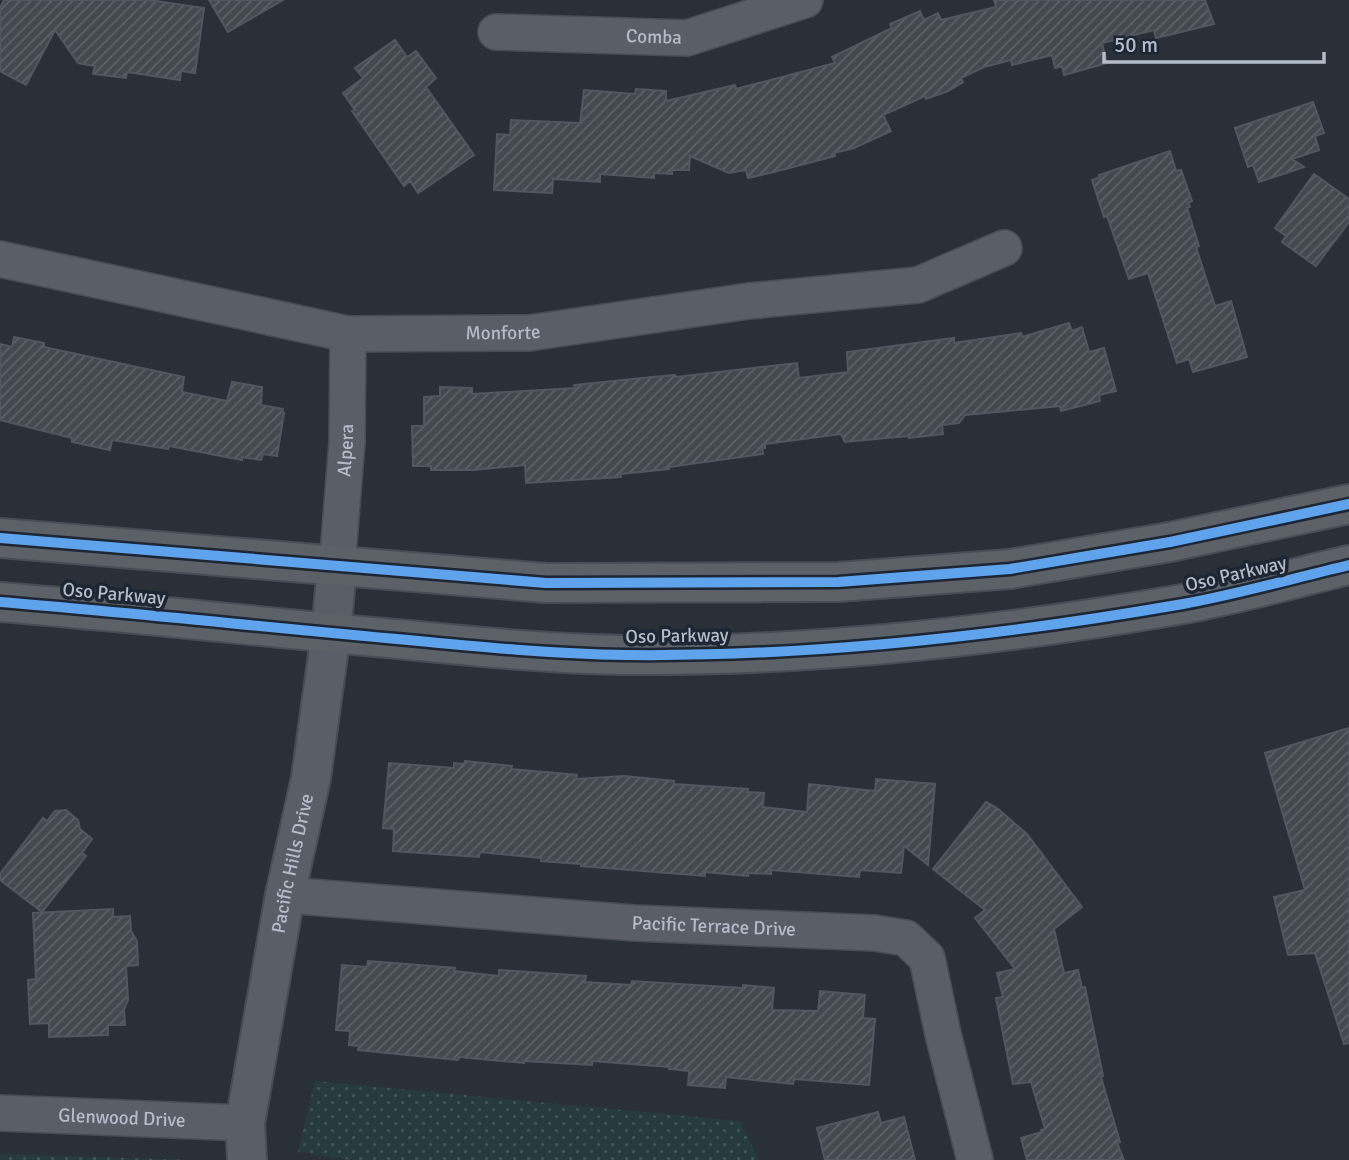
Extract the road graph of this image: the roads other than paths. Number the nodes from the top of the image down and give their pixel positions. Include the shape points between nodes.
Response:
1 (806, 0) edge
2 (496, 32) dead end
3 (1004, 248) dead end
4 (0, 259) edge
5 (348, 334) junction
6 (1349, 504) edge
7 (0, 538) edge
8 (1349, 565) edge
9 (337, 567) junction
10 (0, 602) edge
11 (331, 633) junction
12 (285, 895) junction
13 (0, 1114) edge
14 (245, 1123) junction
15 (247, 1160) edge
16 (975, 1160) edge

1 - 2 street, Comba via 687,38
3 - 5 street, Monforte via 918,285 749,300 529,333
4 - 5 street, Monforte
5 - 9 street, Alpera via 347,442
6 - 9 main road via 1170,542 1010,569 909,578 547,583
7 - 9 main road
8 - 11 main road, Oso Parkway via 1185,604 937,639 812,651 625,655
9 - 11 street, Pacific Hills Drive
10 - 11 main road, Oso Parkway
11 - 12 street, Pacific Hills Drive via 311,778
12 - 14 street, Pacific Hills Drive
12 - 16 street, Pacific Terrace Drive via 634,923 906,938 927,958
13 - 14 street, Glenwood Drive
14 - 15 street, Pacific Hills Drive

